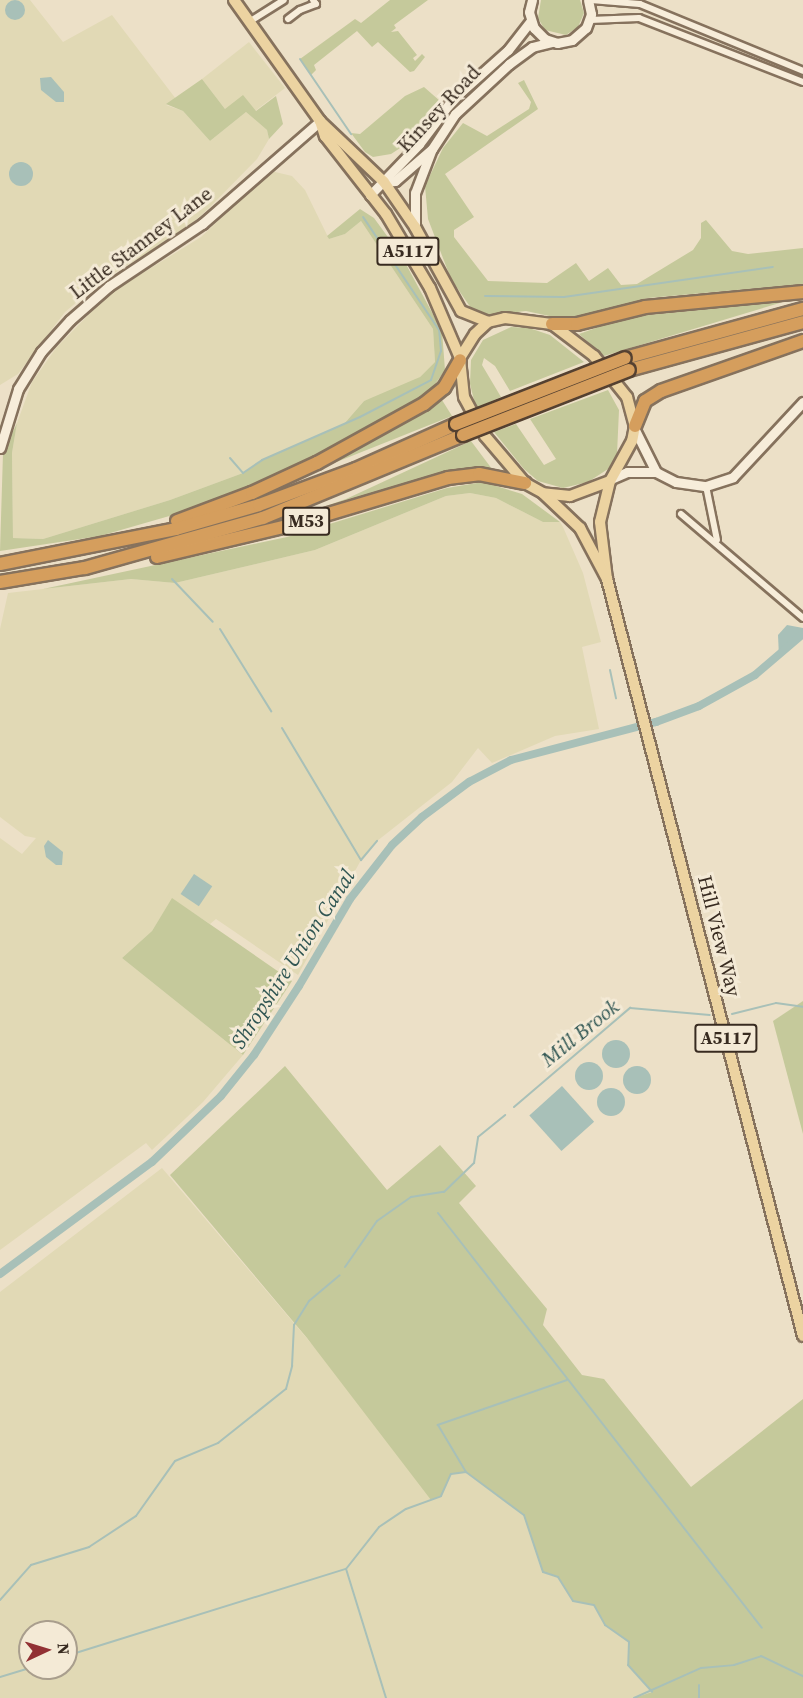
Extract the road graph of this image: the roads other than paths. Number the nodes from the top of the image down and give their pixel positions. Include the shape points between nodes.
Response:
1 (234, 0) edge
2 (284, 0) edge
3 (313, 0) edge
4 (532, 0) edge
5 (590, 0) edge
6 (288, 19) dead end
7 (590, 20) junction
8 (531, 21) junction
9 (249, 22) junction
10 (552, 42) junction
11 (803, 71) edge
12 (803, 82) edge
13 (320, 122) junction
14 (432, 149) junction
15 (384, 182) junction
16 (370, 195) junction
17 (416, 227) junction
18 (803, 292) edge
19 (803, 309) edge
20 (488, 322) junction
21 (803, 322) edge
22 (552, 324) junction
23 (803, 341) edge
24 (460, 359) junction
25 (627, 364) junction
26 (803, 402) edge
27 (635, 427) junction
28 (0, 448) edge
29 (656, 472) junction
30 (612, 480) junction
31 (525, 483) junction
32 (706, 486) junction
33 (543, 493) junction
34 (681, 514) dead end
35 (717, 541) junction
36 (105, 545) junction
37 (5, 563) edge
38 (85, 568) junction
39 (607, 579) junction
40 (6, 581) edge
41 (803, 618) edge
42 (803, 1336) edge

1 - 9 main road, A5117
2 - 9 street
3 - 6 street via 316,4
4 - 8 street
5 - 7 street
5 - 11 street via 640,4
7 - 10 street, Kinsey Road via 572,40
7 - 12 street via 639,18
8 - 10 street via 539,34
8 - 15 street, Kinsey Road via 515,42 452,100
9 - 13 main road, A5117
10 - 14 street, Kinsey Road via 532,47 480,89 455,114
13 - 15 main road, A5117
13 - 16 main road, A5117 via 325,136
13 - 28 street, Little Stanney Lane via 202,224 109,286 70,320 41,352 18,389
14 - 15 street, Kinsey Road via 395,181
14 - 17 street via 415,193
15 - 16 street, Kinsey Road
15 - 17 main road, A5117
16 - 24 main road, A5117 via 430,288
17 - 20 main road, A5117 via 453,301 471,317
18 - 22 highway via 645,307 577,324
19 - 25 highway, M53
20 - 22 main road via 516,318
20 - 24 main road via 475,334
21 - 25 highway, M53
22 - 27 main road via 607,371 627,397
23 - 27 highway via 661,391 645,401
24 - 31 main road via 459,378 471,411 485,435
24 - 36 highway, M53 via 444,388 424,404 317,463 252,493
25 - 36 highway, M53, bridge via 456,424 356,469 259,505
25 - 38 highway, M53, bridge via 263,518
26 - 32 street via 733,477
27 - 29 street via 639,444
27 - 30 main road via 629,452
29 - 30 street via 627,472
29 - 32 street via 676,482
30 - 33 main road via 570,496
30 - 39 main road, Hill View Way / A5117 via 600,522
31 - 33 main road
31 - 38 highway, M53 via 479,474 448,478 295,524 190,550
32 - 35 street
33 - 39 main road, Hill View Way / A5117 via 580,528
34 - 35 street
35 - 41 street
36 - 37 highway, M53
38 - 40 highway, M53
39 - 42 main road, Hill View Way / A5117

